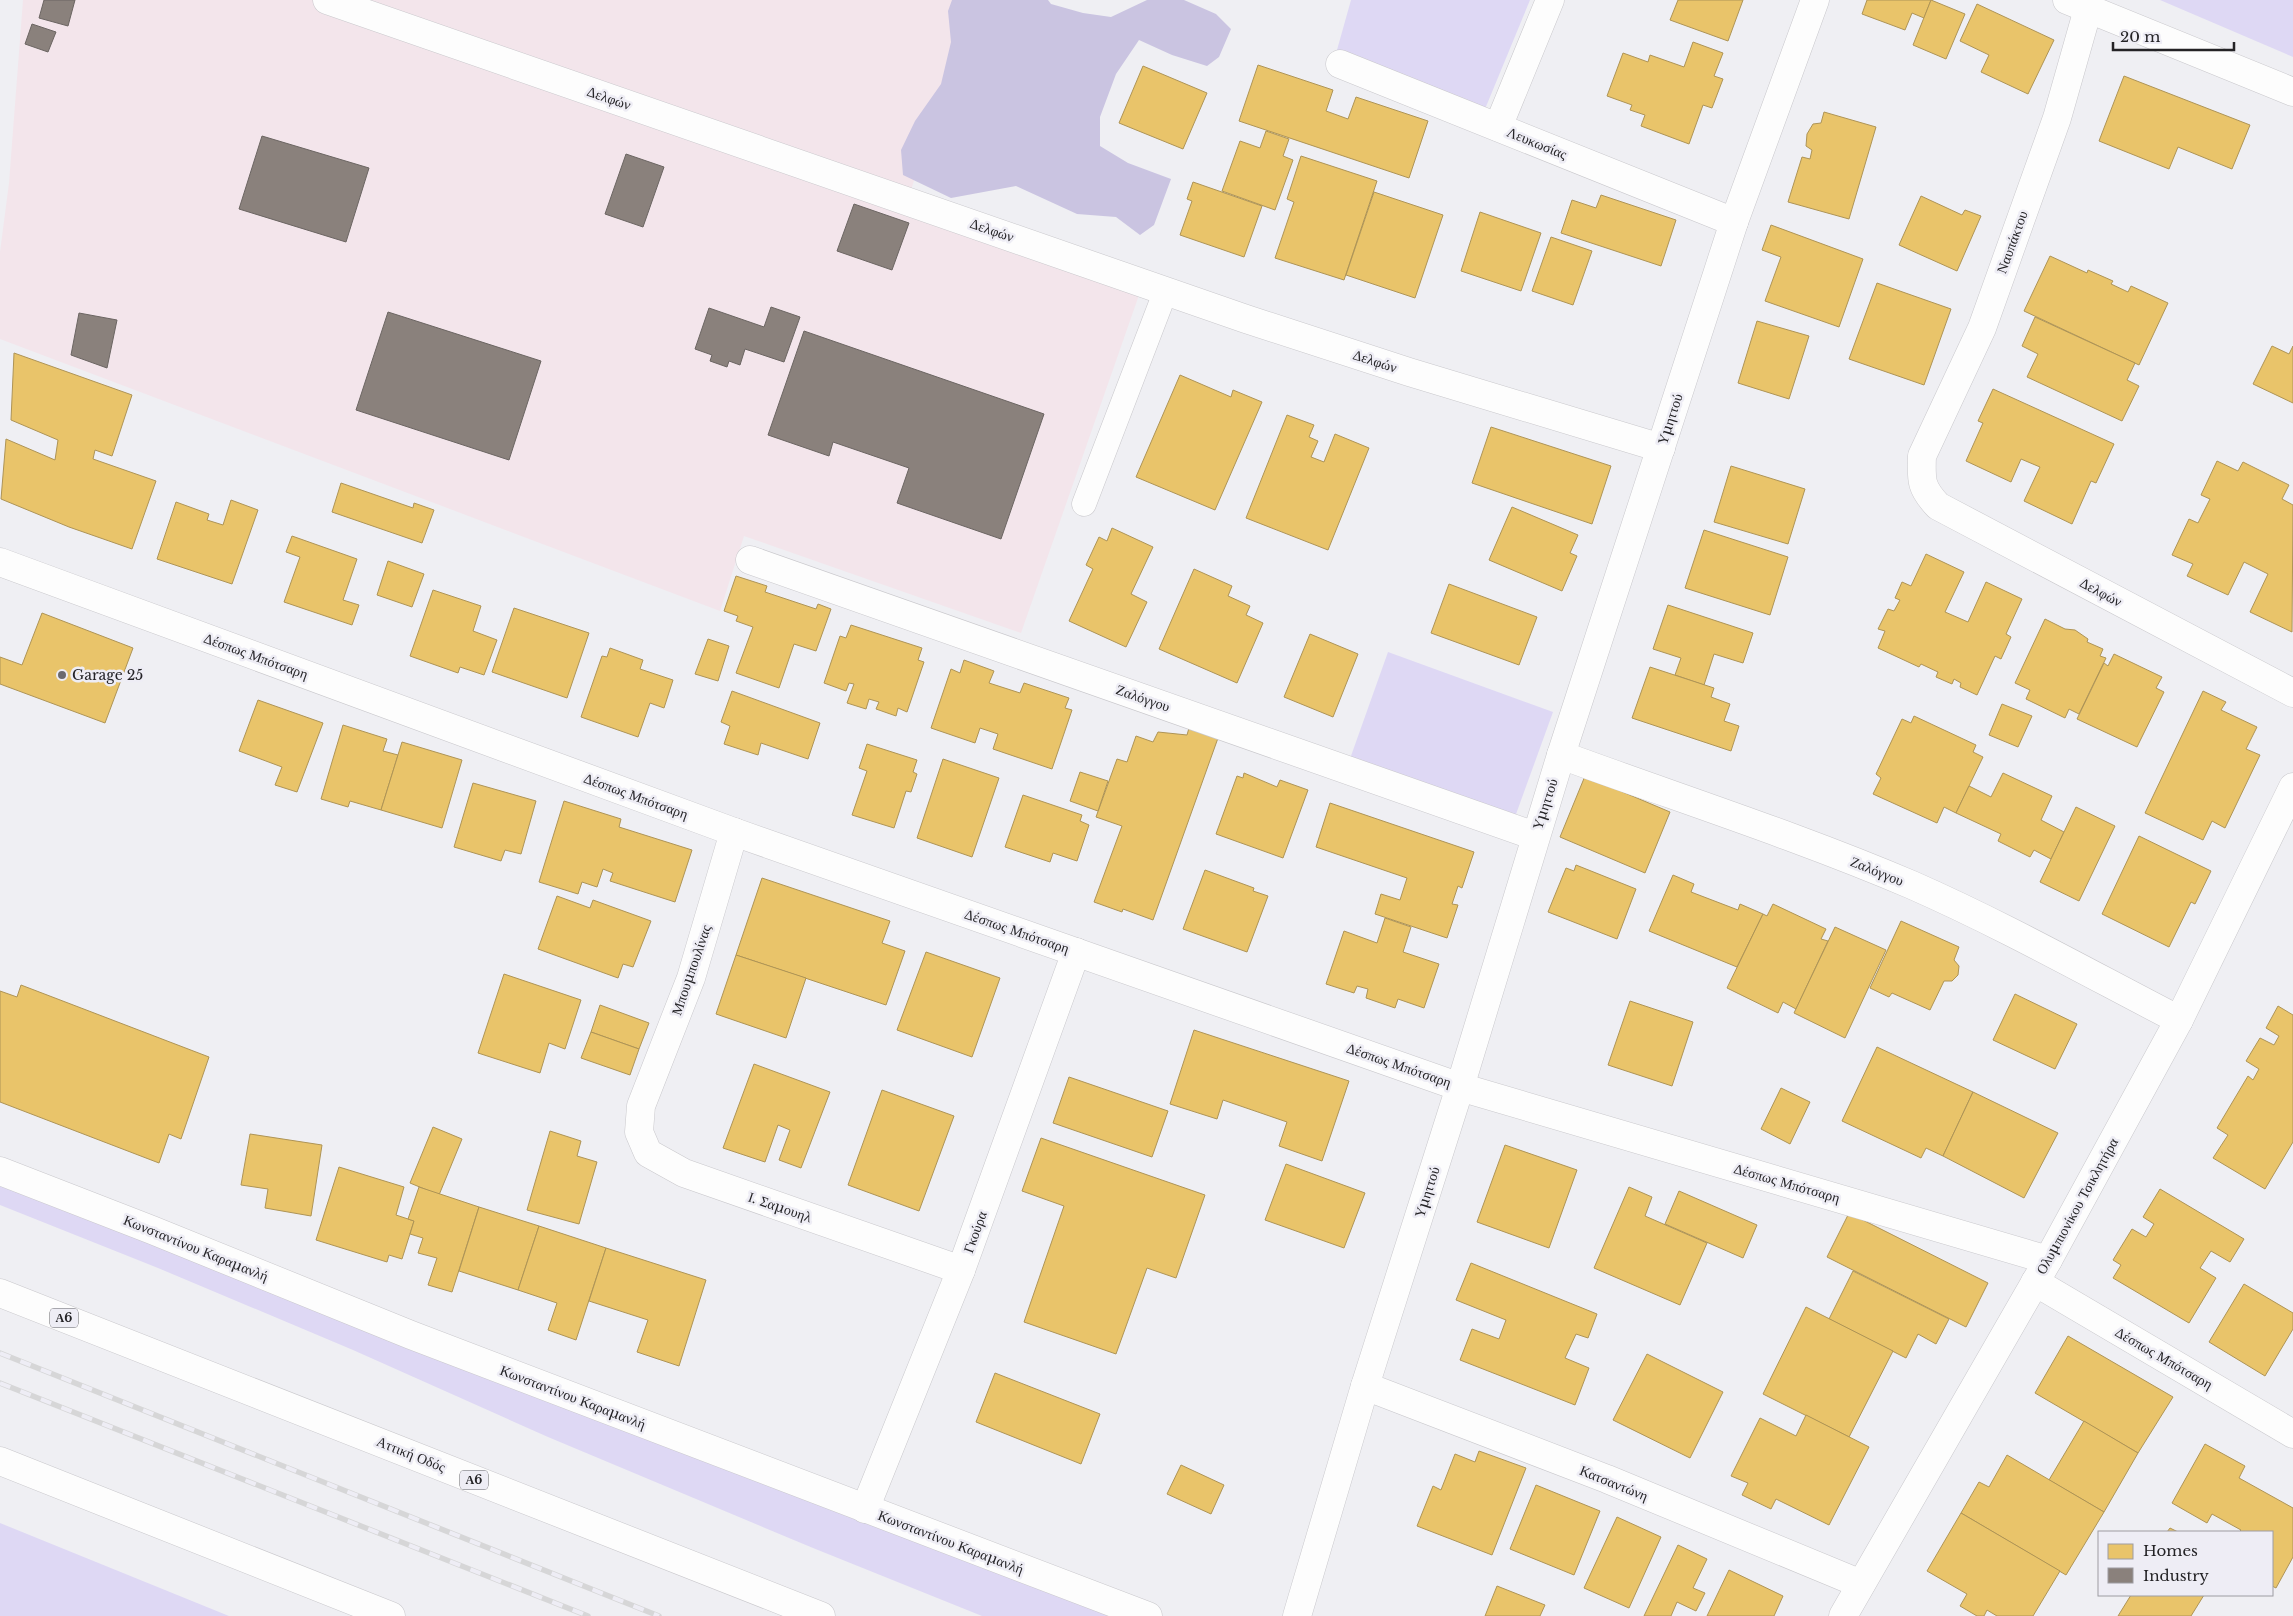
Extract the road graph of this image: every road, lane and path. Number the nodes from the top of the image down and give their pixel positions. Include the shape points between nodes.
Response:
1 (327, 0) edge
2 (1550, 0) edge
3 (1815, 0) edge
4 (2082, 3) edge
5 (1340, 64) dead end
6 (2293, 92) edge
7 (1498, 128) junction
8 (1734, 222) junction
9 (1166, 290) junction
10 (1661, 448) junction
11 (1921, 479) joint
12 (1084, 504) dead end
13 (750, 560) dead end
14 (0, 562) edge
15 (2293, 693) edge
16 (1561, 756) junction
17 (2293, 787) edge
18 (734, 832) junction
19 (1535, 836) junction
20 (1076, 952) junction
21 (2179, 1020) junction
22 (1460, 1087) junction
23 (642, 1106) joint
24 (0, 1171) edge
25 (961, 1270) junction
26 (2042, 1271) junction
27 (0, 1293) edge
28 (1365, 1386) junction
29 (2293, 1434) edge
30 (0, 1461) edge
31 (865, 1509) junction
32 (1861, 1584) junction
33 (391, 1616) edge
34 (821, 1616) edge
35 (1148, 1616) edge
36 (1297, 1616) edge
37 (1843, 1616) edge

1 - 9 main road, Δελφών
2 - 7 main road
3 - 8 main road, Υμηττού
4 - 6 main road
4 - 11 main road, Ναυπάκτου via 2054,127 1982,328 1922,456
5 - 7 main road, Λευκωσίας
7 - 8 main road, Λευκωσίας
8 - 10 main road, Υμηττού
9 - 10 main road, Δελφών via 1409,372
9 - 12 lane
10 - 16 main road, Υμηττού
11 - 15 main road, Δελφών via 1926,494 1938,506
13 - 19 main road, Ζαλόγγου
14 - 18 main road, Δέσπως Μπότσαρη
16 - 19 main road, Υμηττού
16 - 21 main road, Ζαλόγγου via 1853,860 1964,908
17 - 21 main road, Ολυμπιονίκου Τσικλητήρα
18 - 20 main road, Δέσπως Μπότσαρη
18 - 23 main road, Μπουμπουλίνας via 691,978
19 - 22 main road, Υμηττού
20 - 22 main road, Δέσπως Μπότσαρη
20 - 25 main road, Γκούρα
21 - 26 main road, Ολυμπιονίκου Τσικλητήρα
22 - 26 main road, Δέσπως Μπότσαρη
22 - 28 main road, Υμηττού
23 - 25 main road, Ι. Σαμουηλ via 639,1132 648,1153 684,1173
24 - 31 main road, Κωνσταντίνου Καραμανλή via 411,1335
25 - 31 main road, Γκούρα
26 - 29 main road, Δέσπως Μπότσαρη
26 - 32 main road, Ολυμπιονίκου Τσικλητήρα
27 - 34 main road, Αττική Οδός / Α6
28 - 32 main road, Κατσαντώνη via 1607,1479
28 - 36 main road, Υμηττού
30 - 33 main road
31 - 35 main road, Κωνσταντίνου Καραμανλή
32 - 37 main road, Ολυμπιονίκου Τσικλητήρα

